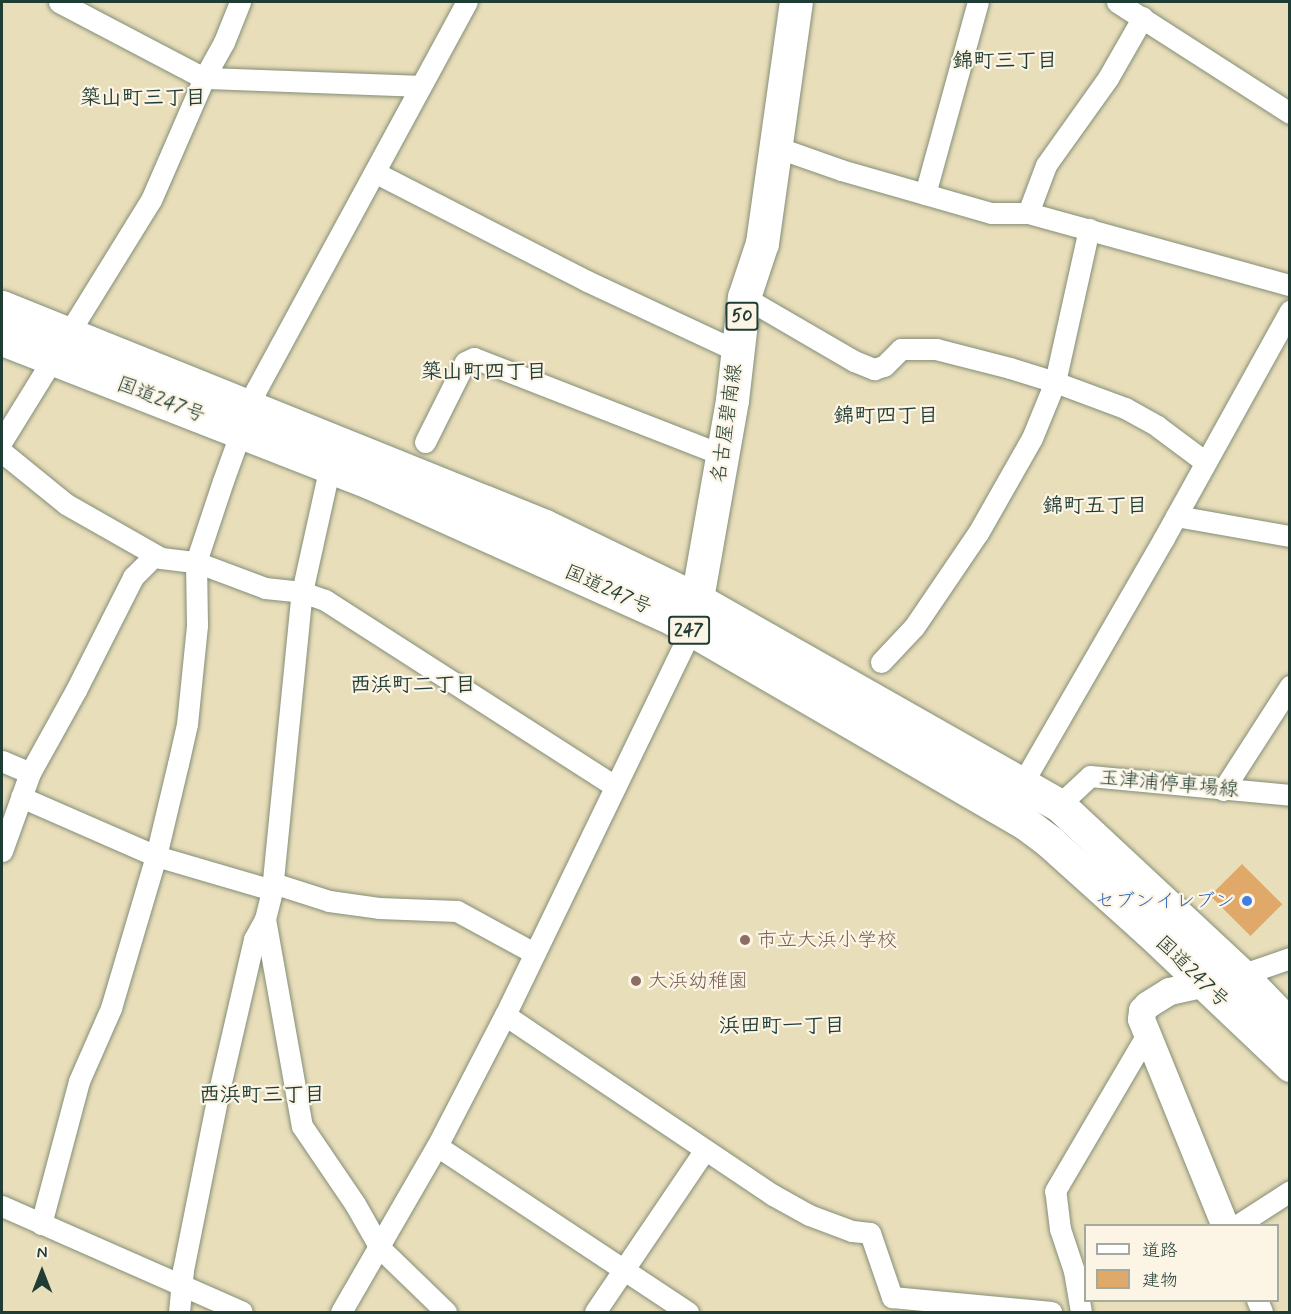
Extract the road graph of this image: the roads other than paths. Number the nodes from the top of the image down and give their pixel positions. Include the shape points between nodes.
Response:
1 (59, 2) edge
2 (240, 2) edge
3 (467, 2) edge
4 (796, 2) edge
5 (978, 2) edge
6 (1116, 2) edge
7 (1143, 16) junction
8 (204, 78) junction
9 (419, 86) junction
10 (1290, 113) edge
11 (773, 146) junction
12 (376, 173) junction
13 (925, 194) junction
14 (1028, 213) junction
15 (1089, 229) junction
16 (1290, 285) edge
17 (744, 297) junction
18 (2, 307) edge
19 (1290, 311) edge
20 (2, 339) edge
21 (58, 347) junction
22 (737, 351) junction
23 (1055, 382) junction
24 (245, 418) junction
25 (2, 441) edge
26 (425, 442) dead end
27 (2, 452) edge
28 (723, 455) junction
29 (1204, 461) junction
30 (330, 466) junction
31 (1176, 516) junction
32 (1290, 536) edge
33 (155, 555) junction
34 (196, 562) junction
35 (302, 592) junction
36 (698, 600) junction
37 (691, 631) junction
38 (881, 662) dead end
39 (1290, 686) edge
40 (2, 761) edge
41 (30, 773) junction
42 (1022, 784) junction
43 (615, 786) junction
44 (1223, 790) junction
45 (1290, 795) edge
46 (21, 797) junction
47 (1059, 805) junction
48 (2, 851) edge
49 (156, 856) junction
50 (273, 887) junction
51 (265, 919) junction
52 (534, 953) junction
53 (1290, 958) edge
54 (1241, 975) junction
55 (1204, 984) junction
56 (505, 1015) junction
57 (1290, 1026) edge
58 (1146, 1036) junction
59 (1290, 1065) edge
60 (437, 1146) junction
61 (704, 1151) junction
62 (1290, 1191) edge
63 (2, 1206) edge
64 (41, 1224) junction
65 (1224, 1224) edge
66 (1239, 1224) edge
67 (380, 1248) junction
68 (623, 1269) junction
69 (182, 1287) junction
70 (179, 1312) edge
71 (242, 1312) edge
72 (341, 1312) edge
73 (446, 1312) edge
74 (595, 1312) edge
75 (688, 1312) edge
76 (1051, 1312) edge
77 (1081, 1312) edge

1 - 8 street
2 - 8 street
3 - 9 street
4 - 11 main road, 名古屋碧南線 / 50
5 - 13 street
6 - 7 street
7 - 10 street
7 - 14 street via 1108,78 1046,165
8 - 9 street
8 - 21 street via 151,200
9 - 12 street
11 - 13 street
11 - 17 main road, 名古屋碧南線 / 50 via 762,243
12 - 22 street via 587,281
12 - 24 street via 256,390
13 - 14 street via 992,213
14 - 15 street
15 - 16 street
15 - 23 street
17 - 22 main road, 名古屋碧南線 / 50
17 - 23 street via 874,369 884,366 901,349 936,349
18 - 21 main road, 国道247号 / 247
19 - 29 street
20 - 21 main road, 国道247号 / 247
21 - 24 main road, 国道247号 / 247
21 - 25 street
22 - 28 main road, 名古屋碧南線 / 50
23 - 29 street via 1125,408
23 - 38 street via 1032,438 978,533 914,627
24 - 30 main road, 国道247号 / 247
24 - 34 street
24 - 36 main road, 国道247号 / 247 via 545,526
26 - 28 street via 465,362 474,358
27 - 33 street via 66,504
28 - 36 main road, 名古屋碧南線 / 50
29 - 31 street
30 - 35 street
30 - 37 main road, 国道247号 / 247
31 - 32 street
31 - 42 street
33 - 34 street
33 - 41 street via 133,577
34 - 35 street via 265,588
34 - 49 street via 197,625 187,724
35 - 43 street via 325,600
35 - 50 street
36 - 37 main road, 名古屋碧南線 / 50
36 - 42 main road, 国道247号 / 247
37 - 43 street
37 - 55 main road, 国道247号 / 247 via 1025,823 1059,849
39 - 44 street
40 - 41 street
41 - 46 street
42 - 47 main road, 国道247号 / 247
43 - 52 street
44 - 45 street, 玉津浦停車場線
44 - 47 street, 玉津浦停車場線 via 1090,776
46 - 48 street
46 - 49 street
47 - 54 main road, 国道247号 / 247
49 - 50 street
49 - 64 street via 111,1008 79,1081
50 - 51 street
50 - 52 street via 379,908 457,911
51 - 67 street via 302,1126
51 - 69 street via 254,939 218,1095
52 - 56 street
53 - 54 street
54 - 55 street
54 - 57 main road, 国道247号 / 247
55 - 58 street via 1169,991 1147,1005 1141,1019
55 - 59 main road, 国道247号 / 247
56 - 60 street
56 - 61 street
58 - 65 street
58 - 77 street via 1055,1191 1060,1229 1074,1271
60 - 67 street
60 - 68 street
61 - 68 street
61 - 76 street via 809,1215 852,1231 870,1233 892,1297
62 - 66 street
63 - 64 street
64 - 69 street
67 - 72 street
67 - 73 street
68 - 74 street
68 - 75 street
69 - 70 street
69 - 71 street

